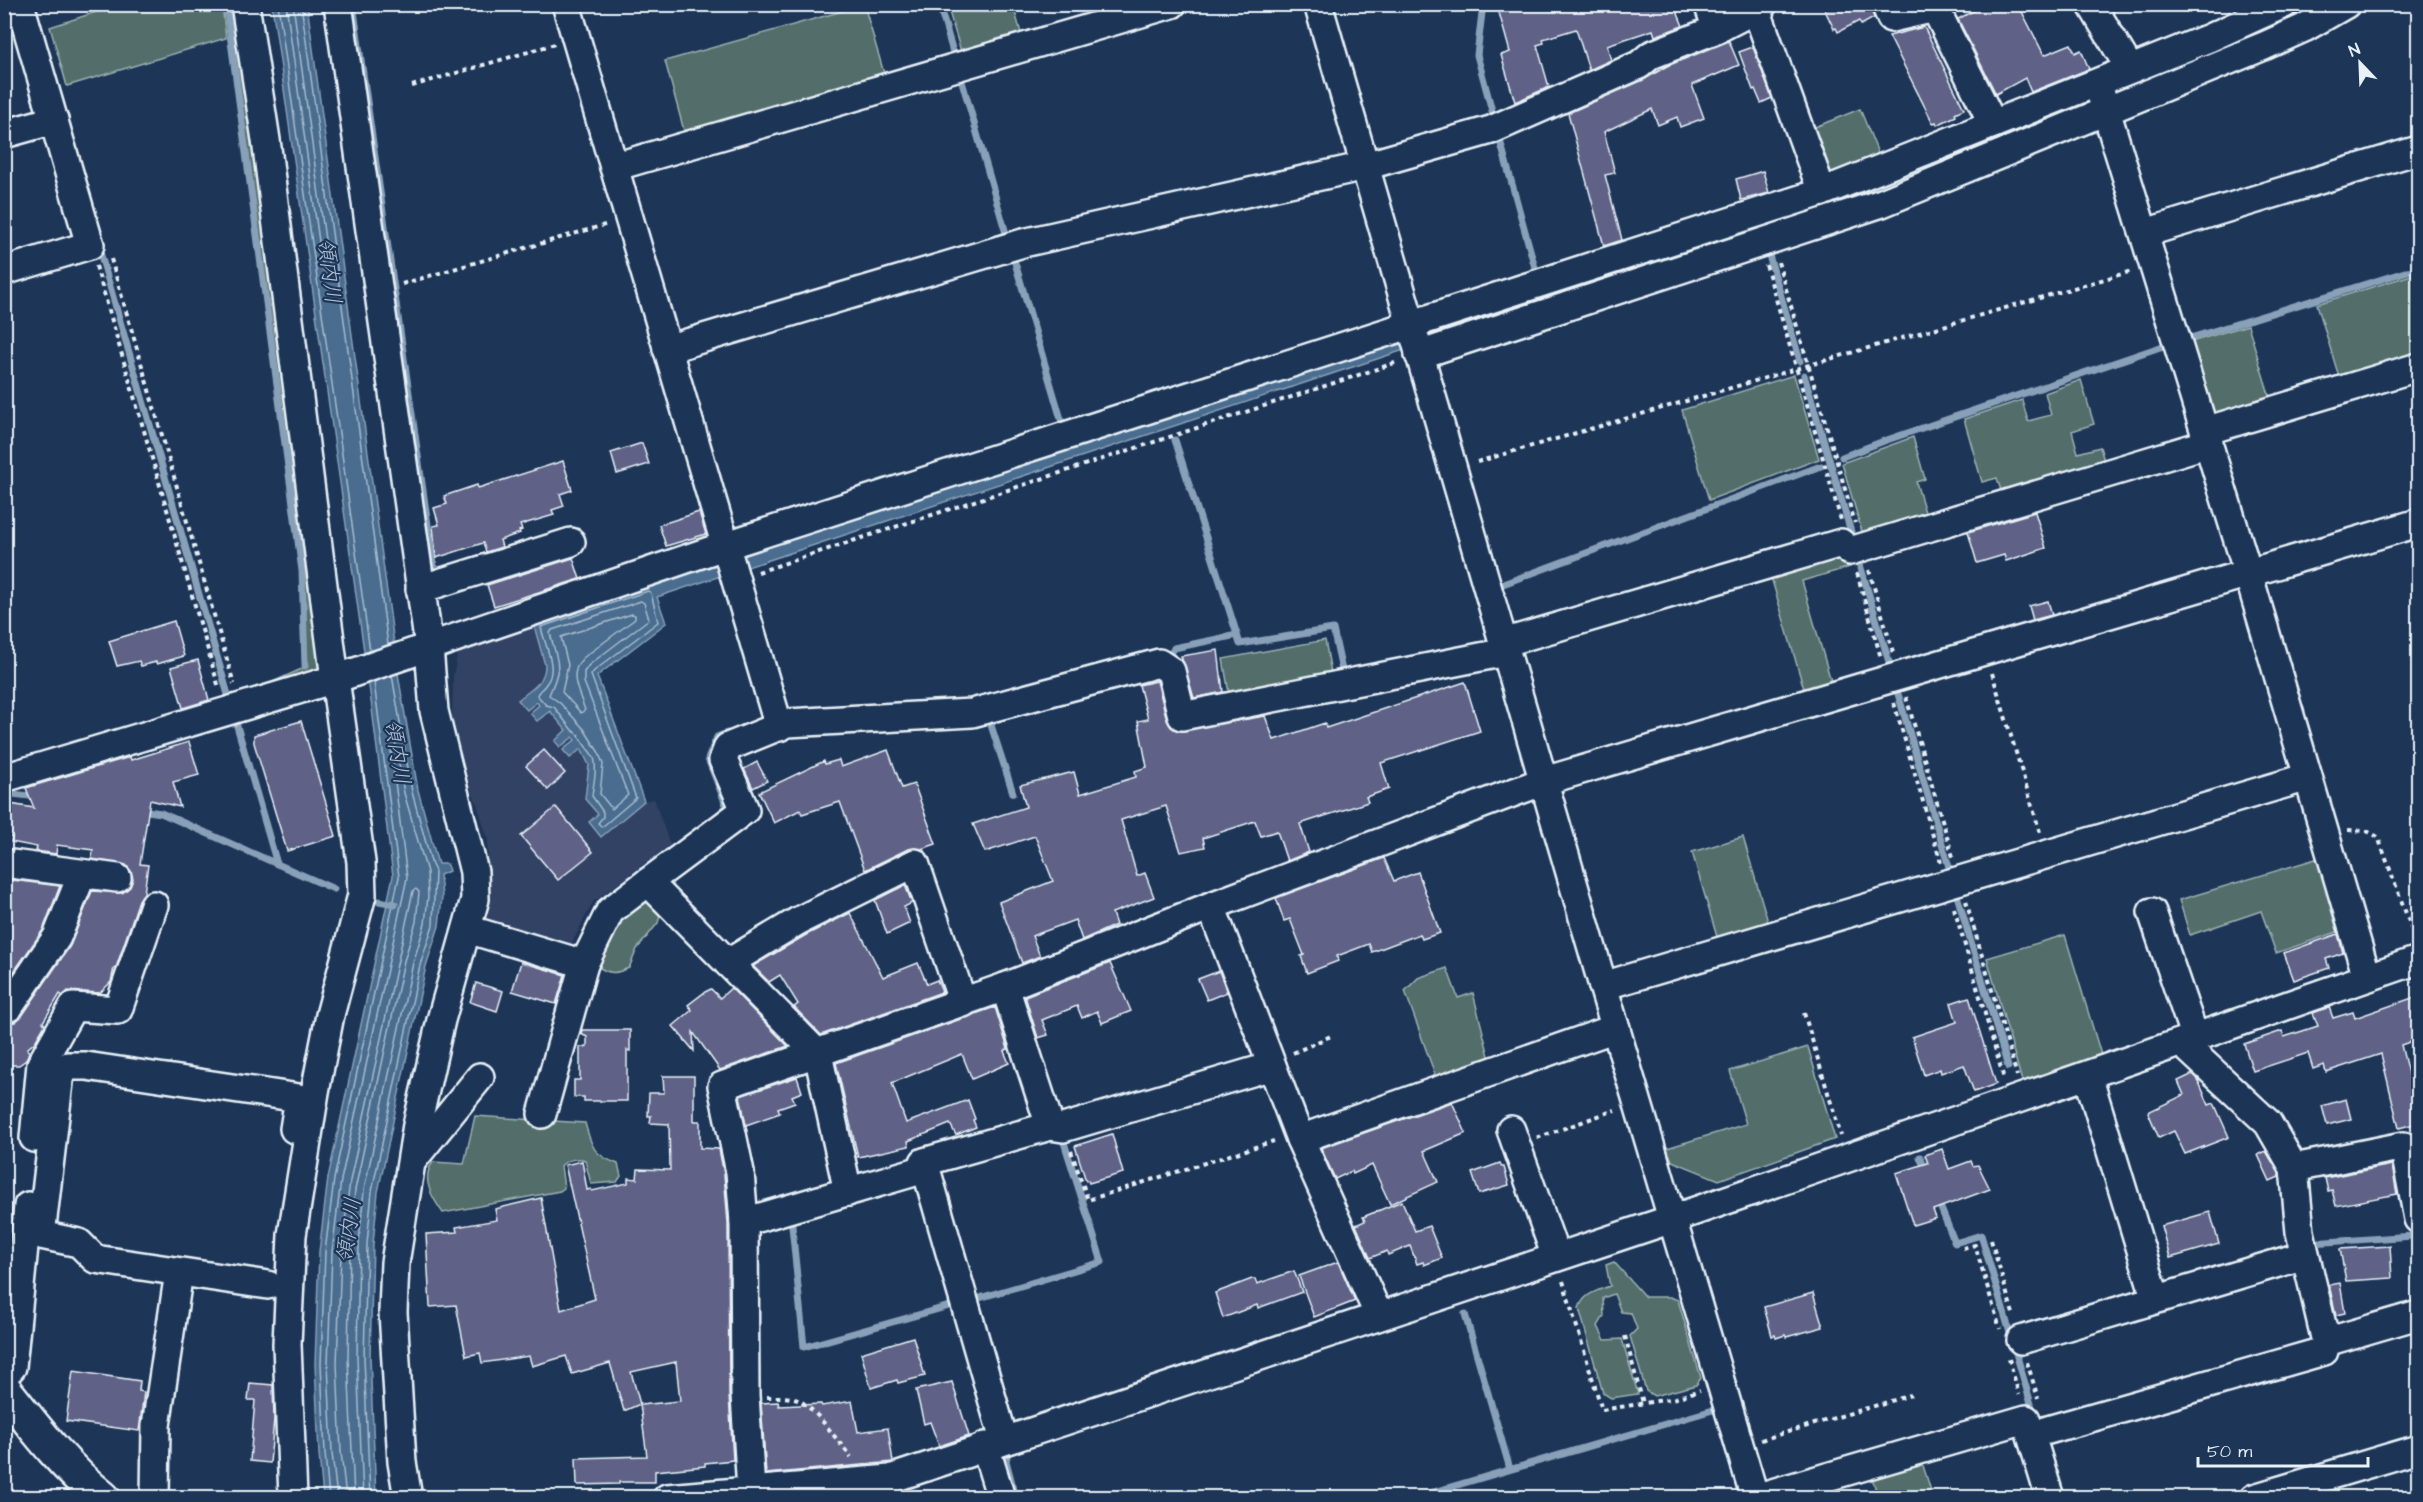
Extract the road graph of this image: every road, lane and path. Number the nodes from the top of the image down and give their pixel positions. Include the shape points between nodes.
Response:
1 (20, 4) edge
2 (245, 4) edge
3 (338, 4) edge
4 (566, 4) edge
5 (1173, 4) edge
6 (1318, 4) edge
7 (1885, 4) edge
8 (2091, 4) edge
9 (2284, 4) edge
10 (2346, 4) edge
11 (1934, 6) edge
12 (1759, 7) edge
13 (1713, 17) edge
14 (576, 38) junction
15 (2130, 69) junction
16 (412, 86) dead end
17 (2103, 97) junction
18 (54, 120) junction
19 (1993, 124) junction
20 (4, 134) edge
21 (2418, 150) edge
22 (1365, 166) junction
23 (614, 167) junction
24 (1822, 192) junction
25 (628, 218) junction
26 (2145, 233) junction
27 (100, 250) junction
28 (2154, 265) junction
29 (4, 271) edge
30 (398, 285) dead end
31 (1415, 340) junction
32 (667, 349) junction
33 (2418, 367) edge
34 (2207, 437) junction
35 (1453, 469) junction
36 (2418, 523) edge
37 (571, 542) dead end
38 (730, 564) junction
39 (2248, 573) junction
40 (420, 589) junction
41 (425, 648) junction
42 (1505, 648) junction
43 (1985, 651) junction
44 (336, 679) junction
45 (233, 710) junction
46 (779, 727) junction
47 (2308, 777) junction
48 (4, 778) edge
49 (1544, 781) junction
50 (2323, 828) junction
51 (2033, 859) junction
52 (4, 863) edge
53 (82, 874) junction
54 (117, 879) dead end
55 (648, 882) junction
56 (154, 905) dead end
57 (1211, 906) junction
58 (2152, 912) dead end
59 (467, 929) junction
60 (2418, 948) edge
61 (2418, 960) edge
62 (728, 963) junction
63 (584, 964) junction
64 (2367, 977) junction
65 (1603, 986) junction
66 (1005, 987) junction
67 (963, 1003) junction
68 (4, 1009) edge
69 (1804, 1013) dead end
70 (1616, 1028) junction
71 (1333, 1035) dead end
72 (2188, 1040) junction
73 (818, 1054) junction
74 (1271, 1064) junction
75 (2088, 1076) junction
76 (480, 1077) dead end
77 (1638, 1102) junction
78 (542, 1114) dead end
79 (1057, 1127) junction
80 (1299, 1136) junction
81 (1514, 1137) joint
82 (290, 1154) dead end
83 (1848, 1159) junction
84 (411, 1162) junction
85 (2294, 1168) junction
86 (926, 1169) junction
87 (848, 1192) junction
88 (1672, 1219) junction
89 (2418, 1219) edge
90 (744, 1222) junction
91 (1991, 1240) dead end
92 (2306, 1255) junction
93 (1556, 1257) junction
94 (179, 1272) junction
95 (267, 1286) dead end
96 (2156, 1299) junction
97 (2418, 1309) edge
98 (1379, 1316) junction
99 (2418, 1316) edge
100 (1625, 1336) dead end
101 (2021, 1340) junction
102 (2326, 1342) junction
103 (4, 1375) edge
104 (1721, 1384) junction
105 (4, 1389) edge
106 (745, 1395) junction
107 (1911, 1395) dead end
108 (1643, 1403) junction
109 (2048, 1430) joint
110 (995, 1443) junction
111 (1740, 1446) junction
112 (2418, 1449) edge
113 (871, 1481) junction
114 (751, 1491) junction
115 (104, 1497) edge
116 (155, 1497) edge
117 (293, 1497) edge
118 (408, 1497) edge
119 (667, 1497) edge
120 (1001, 1497) edge
121 (1755, 1497) edge
122 (2050, 1497) edge
123 (2254, 1497) edge

1 - 18 street
2 - 44 street
3 - 40 street
4 - 14 street
5 - 23 street
6 - 22 street
7 - 11 street via 1891,18
8 - 15 street
9 - 15 street
10 - 17 street via 2294,32
11 - 19 street
12 - 13 street
12 - 24 street
13 - 22 street via 1639,65 1497,128
14 - 16 path
14 - 23 street
15 - 17 street
17 - 19 street
17 - 26 street
17 - 31 street via 1882,203
18 - 20 street
18 - 27 street
19 - 24 street
21 - 26 street
22 - 31 street
22 - 32 street via 1023,243
23 - 25 street
24 - 31 street
25 - 30 path
25 - 32 street
26 - 28 street
27 - 29 street
27 - 45 path
27 - 45 path
28 - 34 street
28 - 35 path
31 - 35 street
31 - 38 street
31 - 38 path
32 - 38 street
33 - 34 street
34 - 39 street
34 - 42 street via 1850,551 1841,543
35 - 42 street
36 - 39 street
37 - 40 street
38 - 41 street
38 - 46 street
39 - 43 street
39 - 47 street
40 - 41 street
41 - 44 street
41 - 59 street via 434,711 474,872 475,899
42 - 46 street via 1182,716 1171,671 1158,663 972,713 787,723
42 - 49 street
43 - 49 street
43 - 51 path via 2040,835
44 - 45 street
44 - 117 street via 363,895 330,1015 292,1235 287,1344
45 - 48 street
46 - 55 street via 728,747 723,760 745,810
47 - 50 street
47 - 51 street
49 - 57 street
49 - 65 street
50 - 60 path via 2367,831 2378,837
50 - 64 street
51 - 65 street
52 - 53 street
53 - 54 street
53 - 68 street via 57,937
55 - 62 street
55 - 63 street via 610,911
56 - 103 street via 118,1010 73,1007 41,1064 12,1367
57 - 66 street
57 - 74 street
58 - 72 street
59 - 63 street
59 - 84 street via 441,1020
61 - 64 street
62 - 67 street via 798,921 915,863
62 - 73 street
63 - 78 street
64 - 72 street
65 - 70 street
66 - 67 street
66 - 79 street
67 - 73 street
69 - 83 path
70 - 77 street
70 - 80 street
71 - 74 path
72 - 75 street
72 - 85 street via 2268,1123
73 - 87 street
73 - 90 street via 723,1086 740,1172
74 - 79 street
74 - 80 street
75 - 83 street
75 - 96 street
76 - 84 street
77 - 81 path
77 - 88 street
79 - 80 path via 1088,1200
79 - 86 street via 924,1162
80 - 98 street
81 - 93 street
82 - 94 street via 299,1098 86,1066 68,1066 60,1074 42,1235 79,1243 95,1259
83 - 88 street
84 - 118 street via 395,1263 393,1312 402,1462
85 - 89 street via 2403,1146
85 - 92 street
86 - 87 street
86 - 110 street
87 - 90 street
88 - 93 street
88 - 104 street
90 - 106 street
91 - 101 path
92 - 96 street
92 - 102 street
93 - 98 street
93 - 108 path via 1602,1410
94 - 95 street
94 - 116 street via 156,1426
96 - 101 street
97 - 99 street
98 - 110 street
99 - 102 street
100 - 108 path
101 - 109 path
102 - 109 street via 2324,1352
104 - 108 path
104 - 111 street
105 - 115 main road via 78,1478
106 - 113 path via 800,1401
106 - 114 street
107 - 111 path
110 - 113 street via 890,1479
110 - 120 street
111 - 121 street
112 - 123 street
113 - 114 street
114 - 119 street
121 - 122 street via 2026,1419

